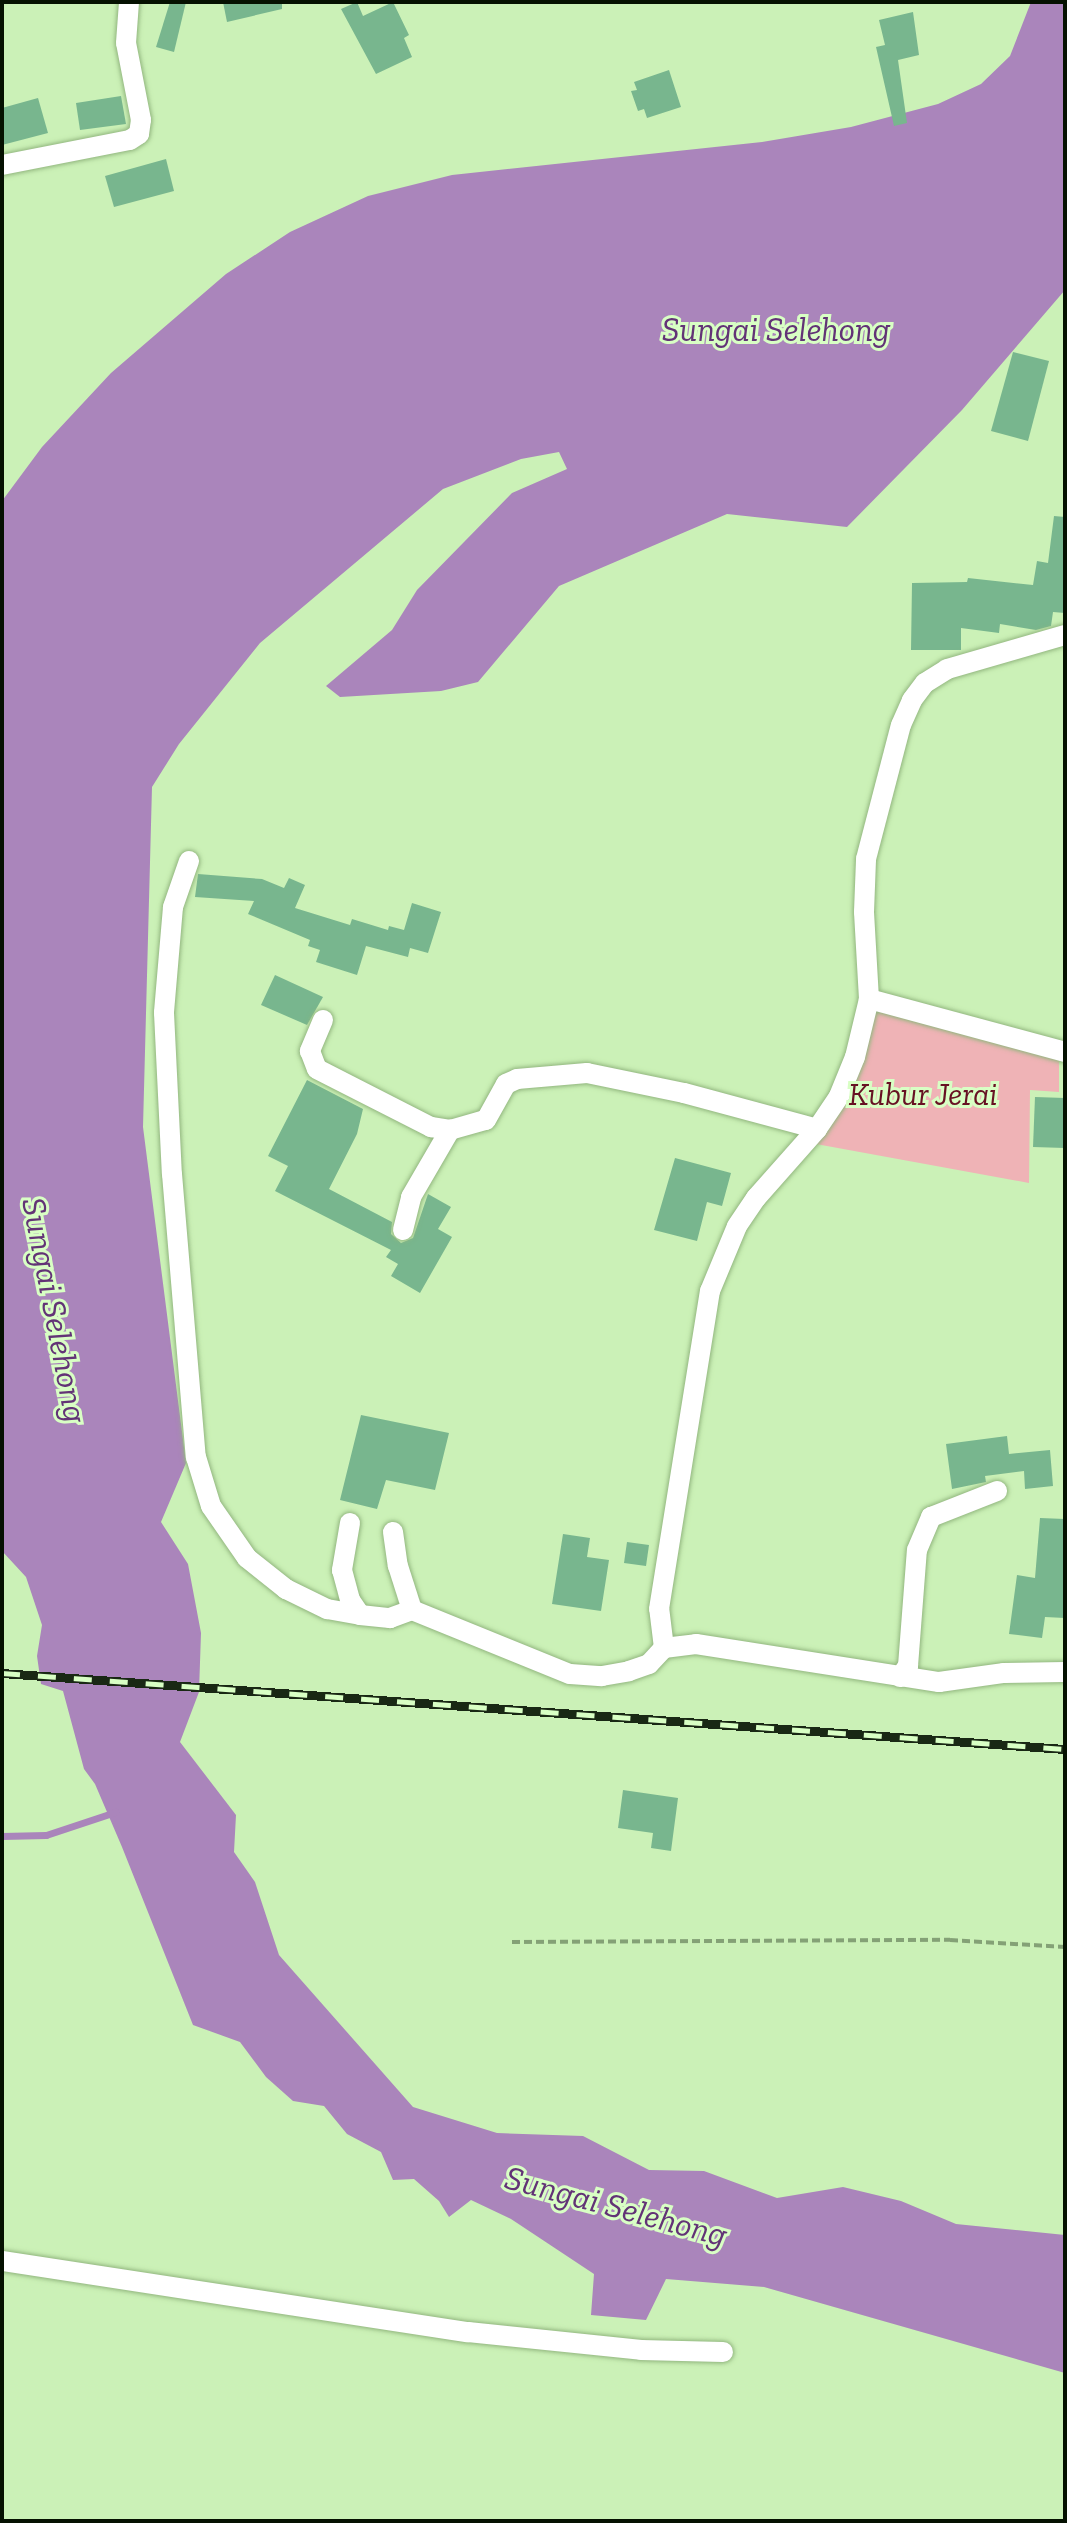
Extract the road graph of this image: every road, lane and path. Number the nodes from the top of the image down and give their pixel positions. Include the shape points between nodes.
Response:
1 (129, 2) edge
2 (2, 165) edge
3 (1065, 635) edge
4 (189, 861) dead end
5 (869, 999) junction
6 (323, 1020) dead end
7 (1065, 1052) edge
8 (817, 1129) junction
9 (450, 1130) junction
10 (403, 1230) dead end
11 (997, 1491) dead end
12 (350, 1523) dead end
13 (393, 1532) dead end
14 (412, 1610) junction
15 (360, 1615) junction
16 (664, 1648) junction
17 (1065, 1672) edge
18 (900, 1677) junction
19 (512, 1942) dead end
20 (1065, 1947) edge
21 (2, 2261) edge
22 (723, 2352) dead end

1 - 2 street via 126,43 139,134
3 - 5 street via 947,669 925,683 912,700 892,753 866,859
4 - 15 street via 173,907 164,1013 196,1457 211,1506 247,1558 286,1589 327,1609
5 - 7 street
5 - 8 street via 855,1057 839,1096
6 - 9 street via 310,1051 317,1069 431,1127
8 - 9 street via 587,1073 517,1079 506,1084 486,1120
8 - 16 street via 737,1226 710,1291 659,1609
9 - 10 street via 411,1197
11 - 18 street via 931,1517 917,1550 908,1666
12 - 15 street via 342,1570
13 - 14 street
14 - 15 street via 390,1618
14 - 16 street via 570,1674 629,1671 649,1664
16 - 18 street via 696,1644
17 - 18 street via 939,1682
19 - 20 path via 950,1940
21 - 22 street via 468,2332 641,2350

